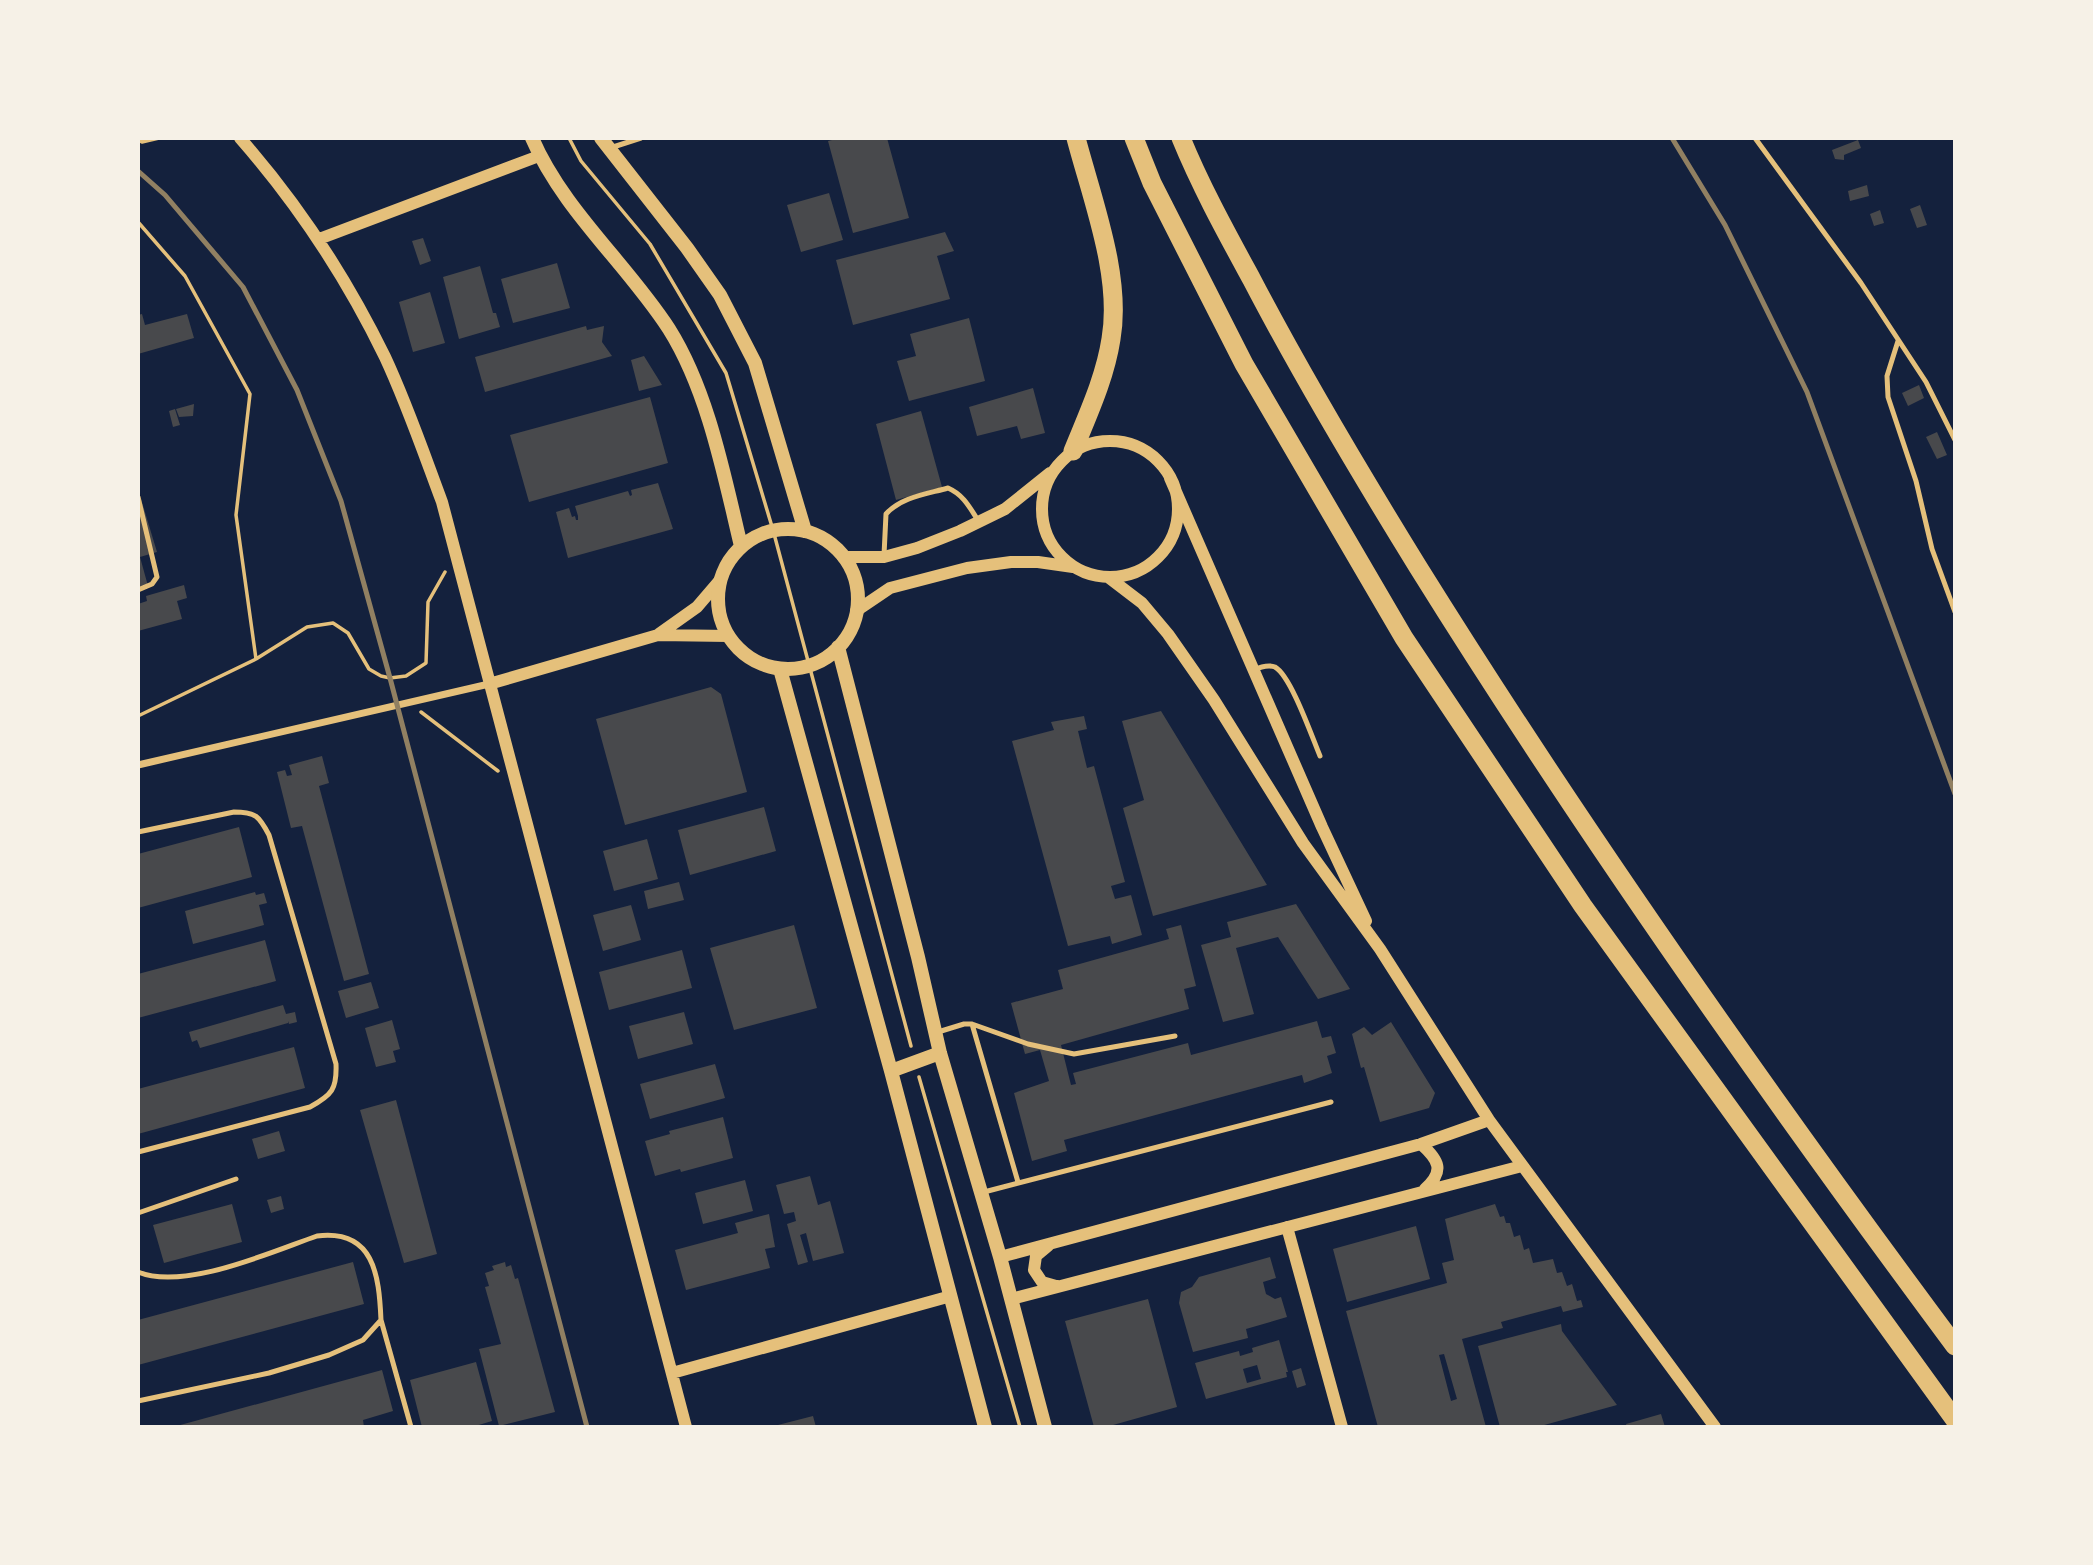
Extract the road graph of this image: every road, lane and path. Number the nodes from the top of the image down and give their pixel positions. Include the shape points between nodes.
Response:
1 (159, 138) edge
2 (240, 138) edge
3 (532, 138) edge
4 (569, 138) edge
5 (641, 138) edge
6 (1076, 138) edge
7 (1134, 138) edge
8 (1181, 138) edge
9 (1755, 138) edge
10 (138, 139) edge
11 (604, 144) edge
12 (539, 156) junction
13 (138, 222) edge
14 (145, 227) junction
15 (138, 229) edge
16 (319, 239) junction
17 (1898, 341) junction
18 (1955, 440) edge
19 (1073, 451) junction
20 (1055, 468) junction
21 (1170, 478) junction
22 (138, 497) edge
23 (979, 522) junction
24 (773, 530) junction
25 (805, 531) junction
26 (741, 546) junction
27 (455, 554) junction
28 (844, 556) junction
29 (884, 557) junction
30 (1074, 567) junction
31 (1108, 577) junction
32 (721, 579) junction
33 (138, 590) edge
34 (856, 611) junction
35 (1955, 612) edge
36 (658, 635) junction
37 (729, 636) junction
38 (838, 648) junction
39 (256, 659) junction
40 (810, 666) junction
41 (780, 668) junction
42 (1253, 670) junction
43 (489, 684) junction
44 (408, 702) junction
45 (138, 716) edge
46 (1320, 756) dead end
47 (138, 765) edge
48 (516, 785) junction
49 (138, 832) edge
50 (1380, 949) junction
51 (972, 1024) junction
52 (935, 1033) junction
53 (1175, 1037) dead end
54 (940, 1053) junction
55 (915, 1062) junction
56 (891, 1070) junction
57 (1331, 1101) dead end
58 (1489, 1120) junction
59 (1420, 1144) junction
60 (138, 1152) edge
61 (1522, 1166) junction
62 (236, 1179) dead end
63 (1018, 1182) junction
64 (1422, 1192) junction
65 (981, 1193) junction
66 (138, 1213) edge
67 (1287, 1227) junction
68 (1054, 1242) junction
69 (1000, 1257) junction
70 (138, 1272) edge
71 (1057, 1287) junction
72 (951, 1296) junction
73 (1011, 1299) junction
74 (381, 1320) junction
75 (1955, 1346) edge
76 (672, 1373) junction
77 (138, 1401) edge
78 (1955, 1420) edge
79 (411, 1427) edge
80 (686, 1427) edge
81 (985, 1427) edge
82 (1020, 1427) edge
83 (1045, 1427) edge
84 (1342, 1427) edge
85 (1715, 1427) edge

1 - 10 path
2 - 16 street
3 - 12 main road
4 - 24 path via 581,162 650,244 726,373
5 - 11 lane
6 - 19 highway via 1113,295 1112,337 1101,383
7 - 78 highway via 1244,365 1404,638 1583,906
8 - 75 highway via 1280,334 1450,618 1606,856
9 - 17 lane
11 - 25 main road via 687,248 732,318 755,363
12 - 16 street
12 - 26 main road via 669,330 702,402
13 - 14 path
14 - 15 path
14 - 39 path via 185,276 250,394 236,515
16 - 27 street via 385,357 425,454
17 - 18 lane via 1926,382
17 - 35 lane via 1887,376 1888,397
19 - 20 street
19 - 21 street via 1094,442 1117,441 1139,447 1157,460
20 - 23 street via 1005,509
20 - 30 street via 1045,488 1046,532 1057,552
21 - 31 street via 1177,500 1176,524 1167,545 1152,563 1131,574
21 - 42 street
22 - 33 lane via 157,577
23 - 29 street
23 - 29 lane via 966,500 948,488 906,500 886,514
24 - 25 main road
24 - 26 main road
24 - 40 path
25 - 28 main road
26 - 32 main road
27 - 39 path via 428,602 426,663 406,676 390,678 369,669 348,634 333,623 307,627
27 - 43 street
28 - 29 street
28 - 34 main road via 857,592
30 - 31 street
30 - 34 street via 1011,562 967,568 890,588
31 - 50 street via 1142,603 1168,634 1303,843
32 - 36 street via 697,607
32 - 37 main road via 718,599
34 - 38 main road
36 - 37 street
36 - 43 street
37 - 41 main road via 742,652
38 - 40 main road
38 - 52 main road
39 - 45 path
40 - 41 main road
40 - 55 path
41 - 56 main road
42 - 46 lane via 1274,667 1286,678
42 - 50 street
43 - 44 street
43 - 48 street
44 - 47 street
44 - 48 path
48 - 76 street
49 - 60 lane via 234,812 259,818 272,848 337,1079 327,1097 310,1107
50 - 58 street
51 - 52 lane
51 - 53 lane via 1074,1054
51 - 63 lane
52 - 54 main road
54 - 55 main road
54 - 65 main road
55 - 56 main road
55 - 82 path
56 - 72 main road
57 - 63 lane
58 - 59 street
58 - 61 street
59 - 64 street via 1438,1166 1435,1180
59 - 68 street
61 - 64 street
61 - 85 street
62 - 66 lane
63 - 65 lane
64 - 67 street
65 - 69 main road
67 - 71 street
67 - 84 street
68 - 69 street
68 - 71 street via 1036,1256 1034,1270 1042,1282
69 - 73 main road
70 - 74 lane via 149,1276 210,1272 334,1234 349,1237 367,1252 380,1282
71 - 73 street
72 - 76 street
72 - 81 main road
73 - 83 main road
74 - 77 lane via 363,1340 329,1355
74 - 79 lane
76 - 80 street

